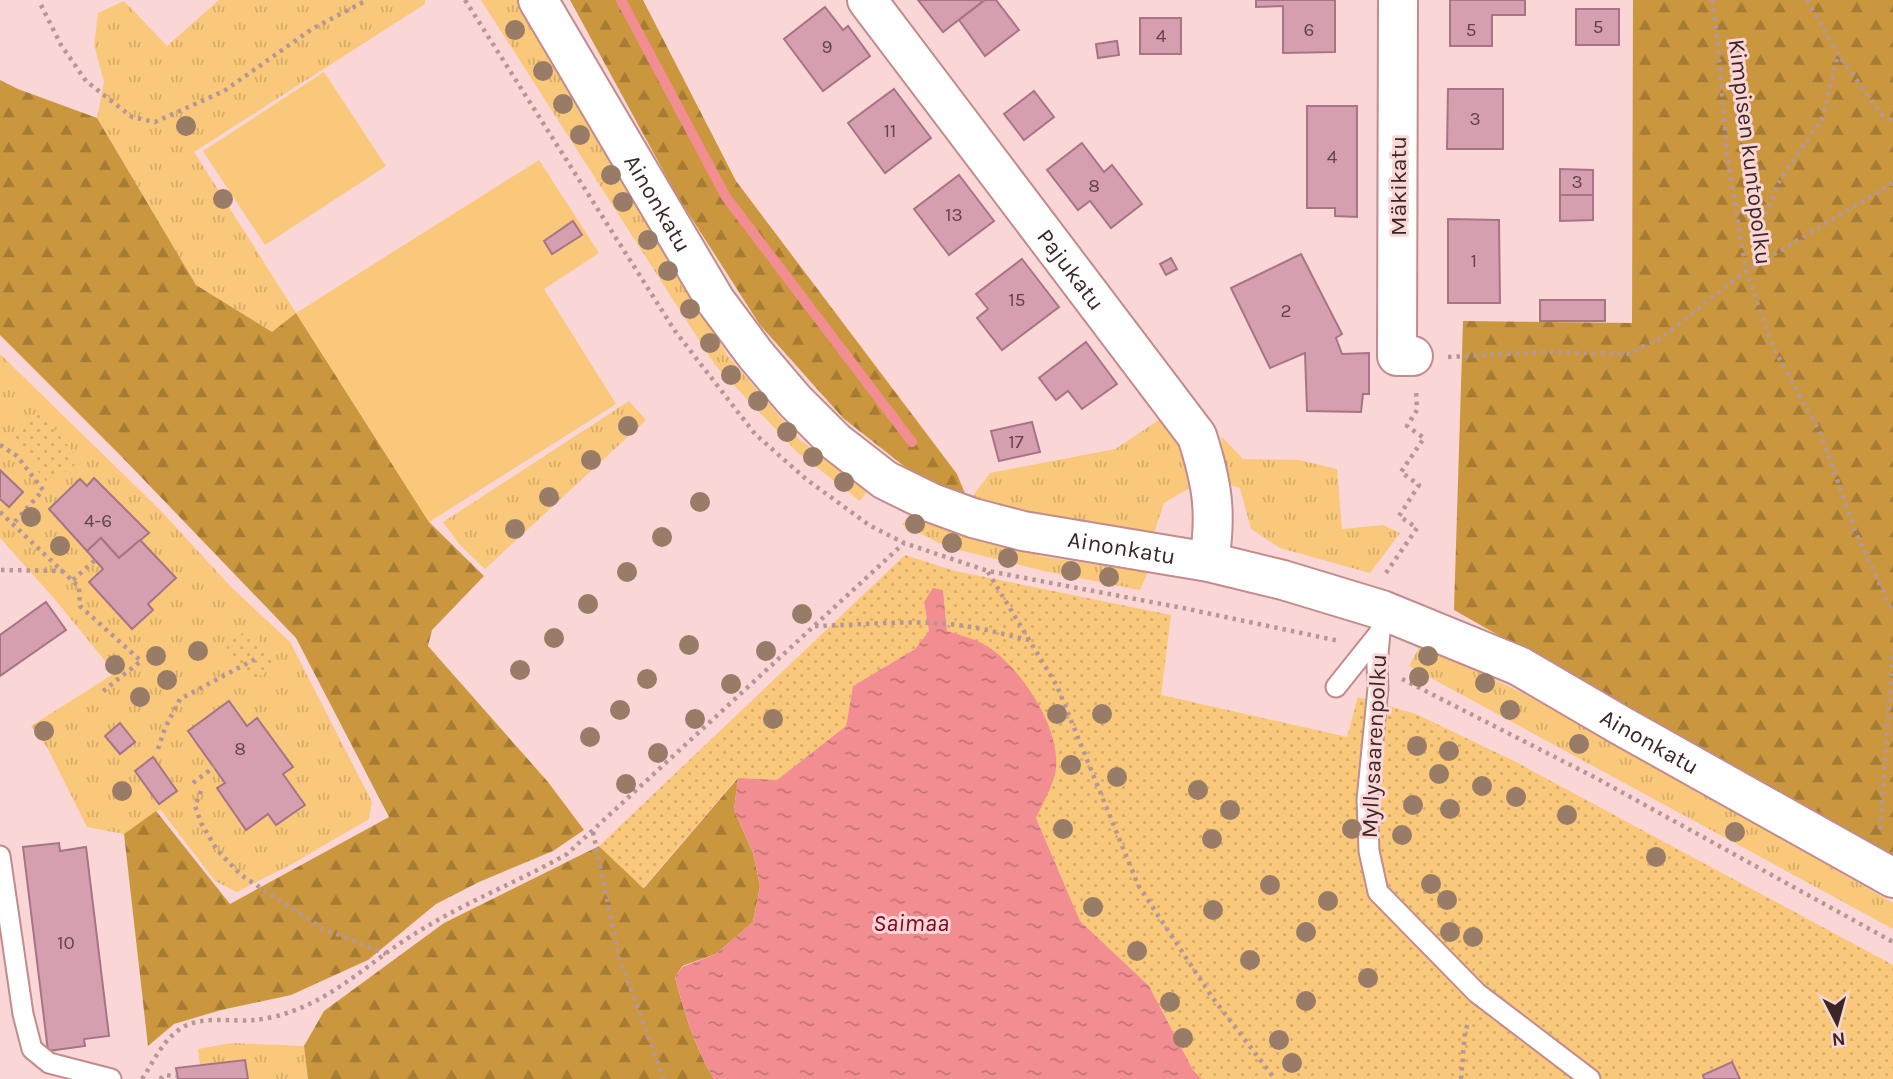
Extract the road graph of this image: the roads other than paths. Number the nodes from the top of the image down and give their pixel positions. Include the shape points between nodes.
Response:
1 (538, 0) edge
2 (867, 0) edge
3 (1398, 0) edge
4 (1413, 356) road end
5 (1209, 562) junction
6 (1381, 621) junction
7 (1336, 687) dead end
8 (0, 856) edge
9 (1885, 873) edge
10 (111, 1079) edge
11 (1590, 1079) edge

1 - 5 street, Ainonkatu via 715,300 795,401 836,442 885,480 973,518 1023,531
2 - 5 street, Pajukatu via 1197,436 1212,490
3 - 4 street, Mäkikatu via 1397,356
5 - 6 street, Ainonkatu via 1283,580
6 - 7 lane
6 - 9 street, Ainonkatu via 1518,666
6 - 11 lane, Myllysaarenpolku via 1367,800 1369,851 1378,892 1477,993
8 - 10 lane via 32,1049 49,1063

